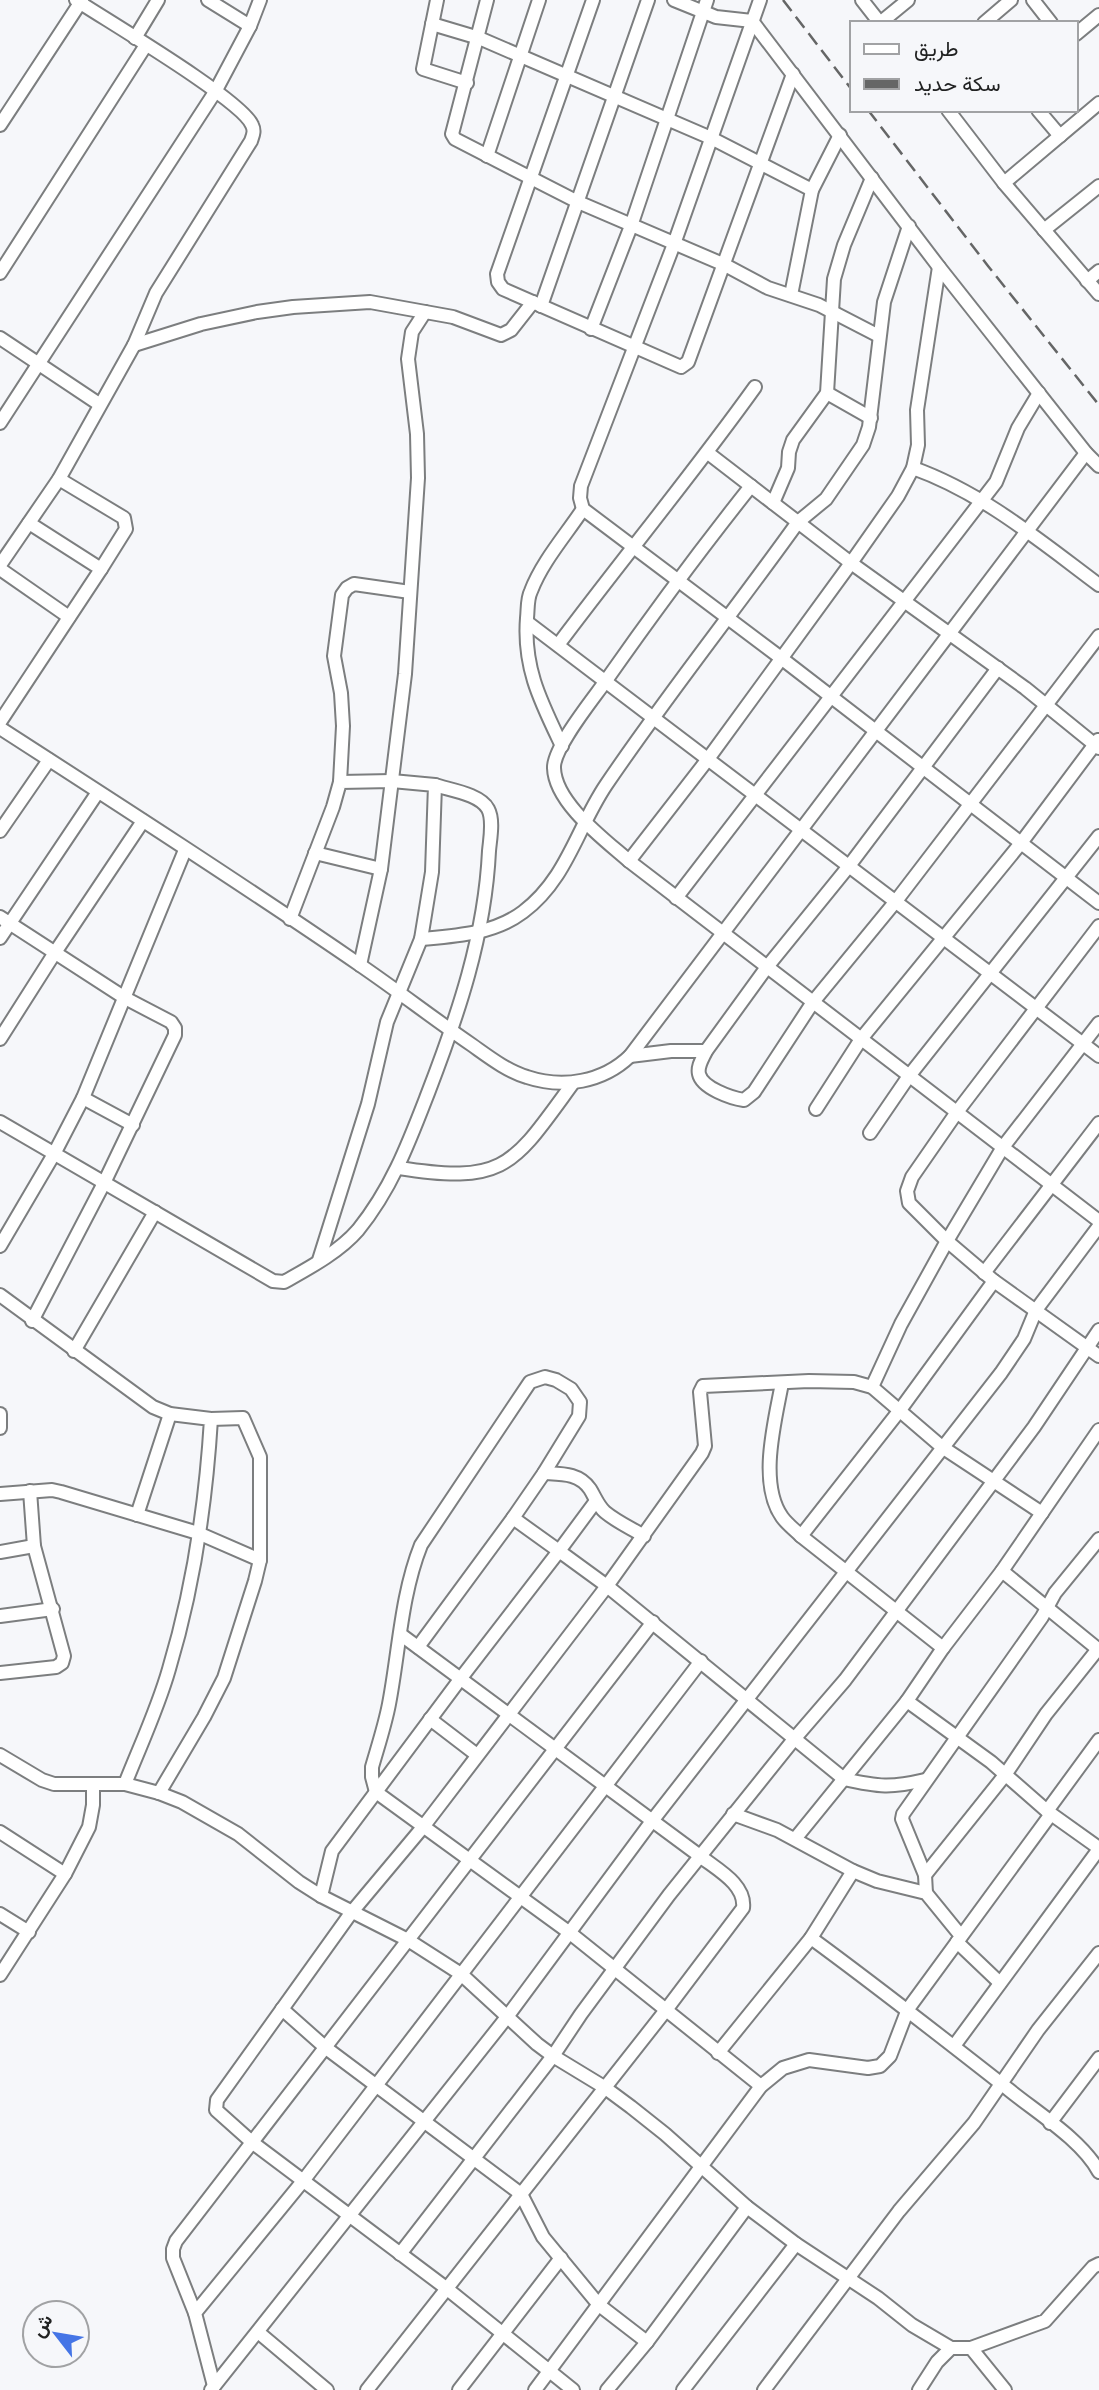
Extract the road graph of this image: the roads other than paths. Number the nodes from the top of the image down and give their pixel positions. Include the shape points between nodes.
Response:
1 (158, 0) edge
2 (208, 0) edge
3 (260, 0) edge
4 (437, 0) edge
5 (487, 0) edge
6 (539, 0) edge
7 (593, 0) edge
8 (648, 0) edge
9 (674, 0) edge
10 (862, 0) edge
11 (908, 0) edge
12 (1011, 0) edge
13 (1034, 0) edge
14 (79, 1) edge
15 (759, 1) edge
16 (705, 6) edge
17 (1099, 15) edge
18 (752, 21) junction
19 (878, 21) edge
20 (882, 21) edge
21 (986, 21) edge
22 (1050, 21) edge
23 (432, 24) junction
24 (250, 26) junction
25 (1078, 32) edge
26 (479, 38) junction
27 (141, 41) junction
28 (520, 57) junction
29 (793, 74) junction
30 (568, 76) junction
31 (467, 83) junction
32 (215, 92) junction
33 (615, 96) junction
34 (1099, 103) edge
35 (950, 112) edge
36 (1040, 112) edge
37 (668, 119) junction
38 (0, 125) edge
39 (840, 135) junction
40 (1060, 136) junction
41 (711, 138) junction
42 (487, 156) junction
43 (761, 162) junction
44 (872, 178) junction
45 (531, 179) junction
46 (1004, 183) junction
47 (812, 190) junction
48 (1098, 190) edge
49 (578, 201) junction
50 (631, 226) junction
51 (909, 226) junction
52 (1044, 230) junction
53 (674, 244) junction
54 (725, 265) junction
55 (939, 267) junction
56 (1099, 271) edge
57 (0, 273) edge
58 (1087, 281) junction
59 (1099, 294) edge
60 (791, 295) junction
61 (537, 304) junction
62 (425, 312) junction
63 (832, 313) junction
64 (591, 329) junction
65 (879, 336) junction
66 (0, 338) edge
67 (134, 345) junction
68 (635, 346) junction
69 (39, 364) junction
70 (755, 387) dead end
71 (827, 393) junction
72 (1039, 393) junction
73 (99, 404) junction
74 (871, 418) junction
75 (0, 423) edge
76 (708, 453) junction
77 (1086, 453) junction
78 (1099, 466) edge
79 (913, 468) junction
80 (60, 479) junction
81 (751, 486) junction
82 (982, 501) junction
83 (773, 503) junction
84 (583, 509) junction
85 (798, 522) junction
86 (29, 523) junction
87 (1028, 532) junction
88 (631, 547) junction
89 (852, 563) junction
90 (0, 567) edge
91 (101, 569) junction
92 (678, 579) junction
93 (1099, 585) edge
94 (410, 592) junction
95 (904, 600) junction
96 (69, 617) junction
97 (728, 618) junction
98 (527, 622) junction
99 (950, 632) junction
100 (1099, 636) edge
101 (558, 645) junction
102 (781, 658) junction
103 (998, 668) junction
104 (604, 683) junction
105 (830, 696) junction
106 (1046, 705) junction
107 (654, 719) junction
108 (0, 722) edge
109 (0, 728) edge
110 (876, 731) junction
111 (1097, 743) edge
112 (562, 746) junction
113 (708, 759) junction
114 (49, 760) junction
115 (923, 767) junction
116 (392, 781) junction
117 (340, 782) junction
118 (435, 785) junction
119 (98, 792) junction
120 (754, 795) junction
121 (969, 803) junction
122 (584, 820) junction
123 (142, 821) junction
124 (801, 830) junction
125 (0, 831) edge
126 (1099, 836) edge
127 (1021, 843) junction
128 (185, 850) junction
129 (315, 853) junction
130 (629, 861) junction
131 (849, 866) junction
132 (381, 869) junction
133 (1066, 878) junction
134 (676, 898) junction
135 (895, 901) junction
136 (1099, 903) edge
137 (289, 919) junction
138 (5, 920) edge
139 (1099, 926) edge
140 (481, 932) junction
141 (722, 934) junction
142 (0, 938) edge
143 (944, 938) junction
144 (421, 939) junction
145 (54, 954) junction
146 (360, 965) junction
147 (767, 967) junction
148 (991, 973) junction
149 (397, 993) junction
150 (125, 998) junction
151 (813, 1002) junction
152 (1037, 1007) junction
153 (1099, 1023) edge
154 (452, 1031) junction
155 (0, 1039) edge
156 (861, 1039) junction
157 (1083, 1044) junction
158 (706, 1051) junction
159 (630, 1056) junction
160 (1099, 1056) edge
161 (909, 1076) junction
162 (573, 1083) junction
163 (83, 1098) junction
164 (816, 1109) dead end
165 (957, 1112) junction
166 (1099, 1123) edge
167 (4, 1124) edge
168 (133, 1125) junction
169 (870, 1133) dead end
170 (0, 1140) edge
171 (1003, 1147) junction
172 (54, 1154) junction
173 (399, 1168) junction
174 (104, 1183) junction
175 (1052, 1185) junction
176 (155, 1212) junction
177 (1099, 1223) edge
178 (947, 1241) junction
179 (0, 1246) edge
180 (319, 1260) junction
181 (989, 1277) junction
182 (0, 1295) edge
183 (1036, 1310) junction
184 (32, 1321) junction
185 (1099, 1330) edge
186 (74, 1351) junction
187 (1093, 1352) edge
188 (782, 1383) junction
189 (872, 1387) junction
190 (900, 1410) junction
191 (0, 1414) edge
192 (170, 1414) junction
193 (211, 1419) junction
194 (0, 1427) edge
195 (1098, 1433) edge
196 (942, 1447) junction
197 (544, 1473) junction
198 (992, 1480) junction
199 (30, 1491) junction
200 (0, 1494) edge
201 (596, 1501) junction
202 (1042, 1513) junction
203 (137, 1515) junction
204 (513, 1518) junction
205 (198, 1532) junction
206 (644, 1536) junction
207 (801, 1536) junction
208 (1099, 1539) edge
209 (34, 1546) junction
210 (559, 1551) junction
211 (0, 1552) edge
212 (260, 1560) junction
213 (1002, 1571) junction
214 (846, 1572) junction
215 (607, 1586) junction
216 (1047, 1608) junction
217 (53, 1609) junction
218 (896, 1612) junction
219 (0, 1616) edge
220 (653, 1622) junction
221 (400, 1634) junction
222 (1097, 1645) edge
223 (418, 1647) junction
224 (943, 1648) junction
225 (701, 1661) junction
226 (0, 1673) edge
227 (461, 1678) junction
228 (748, 1699) junction
229 (907, 1701) junction
230 (509, 1713) junction
231 (430, 1719) junction
232 (795, 1738) junction
233 (957, 1739) junction
234 (1099, 1740) edge
235 (556, 1748) junction
236 (477, 1755) junction
237 (2, 1762) edge
238 (1005, 1775) junction
239 (845, 1779) junction
240 (925, 1780) junction
241 (93, 1784) junction
242 (125, 1784) junction
243 (605, 1785) junction
244 (376, 1792) junction
245 (159, 1793) junction
246 (1049, 1812) junction
247 (733, 1814) junction
248 (652, 1821) junction
249 (424, 1827) junction
250 (0, 1832) edge
251 (795, 1839) junction
252 (1097, 1843) edge
253 (700, 1856) junction
254 (468, 1859) junction
255 (853, 1871) junction
256 (65, 1874) junction
257 (925, 1875) junction
258 (926, 1893) junction
259 (321, 1896) junction
260 (521, 1897) junction
261 (351, 1913) junction
262 (0, 1914) edge
263 (29, 1932) junction
264 (570, 1933) junction
265 (811, 1938) junction
266 (959, 1939) junction
267 (408, 1940) junction
268 (1099, 1954) edge
269 (615, 1968) junction
270 (0, 1975) edge
271 (461, 1975) junction
272 (1000, 1983) junction
273 (282, 2009) junction
274 (908, 2009) junction
275 (666, 2010) junction
276 (507, 2018) junction
277 (954, 2046) junction
278 (326, 2048) junction
279 (718, 2053) junction
280 (552, 2056) junction
281 (1099, 2058) edge
282 (1093, 2076) edge
283 (1002, 2084) junction
284 (374, 2085) junction
285 (761, 2086) junction
286 (604, 2087) junction
287 (425, 2121) junction
288 (1050, 2123) junction
289 (253, 2143) junction
290 (473, 2157) junction
291 (702, 2168) junction
292 (1099, 2172) edge
293 (303, 2181) junction
294 (521, 2194) junction
295 (747, 2207) junction
296 (350, 2217) junction
297 (796, 2244) junction
298 (400, 2254) junction
299 (561, 2258) junction
300 (1099, 2264) edge
301 (849, 2278) junction
302 (446, 2288) junction
303 (599, 2305) junction
304 (195, 2313) junction
305 (258, 2332) junction
306 (504, 2334) junction
307 (648, 2342) junction
308 (951, 2348) junction
309 (971, 2348) junction
310 (549, 2371) junction
311 (213, 2388) edge
312 (327, 2390) edge
313 (368, 2390) edge
314 (458, 2390) edge
315 (535, 2390) edge
316 (573, 2390) edge
317 (607, 2390) edge
318 (683, 2390) edge
319 (764, 2390) edge
320 (919, 2390) edge
321 (1004, 2390) edge

1 - 27 street
2 - 24 street
3 - 24 street
4 - 23 street
5 - 26 street
6 - 28 street
7 - 30 street
8 - 33 street
9 - 16 street
10 - 19 street
11 - 20 street
12 - 21 street
13 - 22 street
14 - 27 street
14 - 38 street
15 - 18 street
16 - 18 street via 716,18
16 - 37 street
17 - 25 street
18 - 29 street
18 - 41 street
23 - 26 street
23 - 31 street via 422,69
24 - 32 street
26 - 28 street
26 - 31 street
27 - 32 street
27 - 57 street
28 - 30 street
28 - 42 street
29 - 39 street
29 - 43 street
30 - 33 street
30 - 45 street
31 - 42 street via 452,134
32 - 67 street via 252,123 251,141 156,293
32 - 69 street
33 - 37 street
33 - 49 street
34 - 40 street
35 - 46 street
36 - 40 street
37 - 41 street
37 - 50 street
39 - 44 street
39 - 47 street
40 - 46 street
41 - 43 street
41 - 53 street
42 - 45 street
43 - 47 street
43 - 54 street
44 - 51 street
44 - 63 street via 844,245 834,279
45 - 49 street
45 - 61 street via 497,274 503,289
46 - 52 street
47 - 60 street
48 - 52 street
49 - 50 street
49 - 61 street
50 - 53 street
50 - 64 street
51 - 55 street
51 - 65 street via 884,302
52 - 58 street
53 - 54 street
53 - 68 street
54 - 60 street
54 - 68 street via 685,366
55 - 72 street
55 - 79 street
56 - 58 street
58 - 59 street
60 - 63 street
61 - 62 street via 501,335
61 - 64 street
62 - 67 street via 370,302 293,307 201,324
62 - 94 street via 412,332 408,359 418,450
63 - 65 street
63 - 71 street
64 - 68 street
65 - 74 street
66 - 69 street
67 - 73 street
68 - 84 street via 581,486
69 - 73 street
69 - 75 street
70 - 76 street
71 - 74 street
71 - 83 street via 793,440 788,468
72 - 77 street
72 - 82 street via 1018,428 996,482
73 - 80 street
74 - 85 street via 863,445 826,499
76 - 81 street
76 - 88 street
77 - 78 street
77 - 87 street
79 - 82 street
79 - 89 street
80 - 86 street
80 - 91 street via 127,523
81 - 83 street
81 - 92 street
82 - 87 street
82 - 95 street
83 - 85 street
84 - 88 street
84 - 98 street via 529,594
85 - 89 street
85 - 97 street
86 - 90 street
86 - 91 street
87 - 93 street
87 - 99 street
88 - 92 street
88 - 101 street
89 - 95 street
89 - 102 street
90 - 96 street
91 - 96 street
92 - 97 street
92 - 104 street
94 - 116 street
94 - 117 street via 354,584 342,595 334,656 343,726
95 - 99 street
95 - 105 street
96 - 108 street
97 - 102 street
97 - 107 street
98 - 101 street
98 - 112 street via 529,669
99 - 103 street
99 - 110 street
100 - 106 street
101 - 104 street
102 - 105 street
102 - 113 street
103 - 106 street
103 - 115 street
104 - 107 street
104 - 112 street
105 - 110 street
105 - 120 street
106 - 111 street
106 - 121 street
107 - 113 street
107 - 122 street
109 - 114 street
110 - 115 street
110 - 124 street
111 - 127 street
112 - 122 street via 554,761 556,783
113 - 120 street
113 - 130 street
114 - 119 street
114 - 125 street
115 - 121 street
115 - 131 street
116 - 117 street
116 - 118 street
116 - 132 street
117 - 129 street
118 - 140 street via 478,800 487,806 491,817
118 - 144 street via 432,872
119 - 123 street
119 - 138 street
120 - 124 street
120 - 134 street
121 - 127 street
121 - 135 street
122 - 130 street
122 - 140 street via 568,860 536,902 520,915
123 - 128 street
123 - 145 street
124 - 131 street
124 - 141 street
126 - 133 street
127 - 133 street
127 - 143 street
128 - 137 street
128 - 150 street
129 - 132 street
129 - 137 street
130 - 134 street
131 - 135 street
131 - 147 street
132 - 146 street
133 - 136 street
133 - 148 street
134 - 141 street
135 - 143 street
135 - 151 street
137 - 146 street
138 - 142 street
138 - 145 street
139 - 152 street
140 - 144 street
140 - 154 street
141 - 147 street
141 - 159 street
143 - 148 street
143 - 156 street
144 - 149 street
145 - 150 street
145 - 155 street
146 - 149 street
147 - 151 street
147 - 158 street
148 - 152 street
148 - 161 street
149 - 154 street
149 - 180 street
150 - 163 street
150 - 168 street via 175,1028
151 - 156 street
151 - 158 street via 754,1092 744,1100 734,1099 699,1076
152 - 157 street
152 - 165 street
153 - 157 street
154 - 162 street via 525,1077
154 - 173 street
156 - 161 street
156 - 164 street
157 - 160 street
157 - 171 street
158 - 159 street
159 - 162 street via 618,1068
161 - 165 street
161 - 169 street
162 - 173 street via 535,1135 500,1166 469,1174
163 - 168 street
163 - 172 street
165 - 171 street
165 - 178 street via 907,1191 909,1203
166 - 175 street
167 - 170 street
167 - 172 street
168 - 174 street
171 - 175 street
171 - 178 street
172 - 174 street
172 - 179 street
173 - 180 street via 357,1231
174 - 176 street
174 - 184 street
175 - 177 street
175 - 181 street
176 - 180 street via 273,1281 284,1282
176 - 186 street
177 - 183 street
178 - 181 street
178 - 189 street
181 - 183 street
181 - 190 street
182 - 184 street
183 - 187 street
183 - 196 street via 1024,1339 1001,1373
184 - 186 street
185 - 187 street
186 - 192 street
187 - 198 street
188 - 189 street via 853,1382
188 - 206 street via 703,1386 705,1446
188 - 207 street via 769,1471 781,1516
189 - 190 street
190 - 196 street
190 - 207 street
191 - 194 street
192 - 193 street
192 - 203 street
193 - 205 street
193 - 212 street via 243,1418 260,1457
195 - 202 street
196 - 198 street
196 - 214 street
197 - 201 street via 579,1478
197 - 204 street
197 - 221 street via 579,1416 580,1402 571,1389 545,1377 530,1382 427,1533 415,1558
198 - 202 street
198 - 218 street
199 - 200 street
199 - 203 street via 61,1492
199 - 209 street
201 - 206 street via 605,1512
201 - 210 street
202 - 213 street
203 - 205 street
204 - 210 street
204 - 223 street
205 - 212 street
205 - 242 street via 168,1672
206 - 215 street
207 - 214 street
208 - 216 street
209 - 211 street
209 - 217 street
210 - 215 street
210 - 227 street
212 - 245 street via 224,1678
213 - 216 street
213 - 224 street
214 - 218 street
214 - 228 street
215 - 220 street
215 - 230 street
216 - 222 street
216 - 233 street
217 - 219 street
217 - 226 street via 65,1656 62,1663
218 - 224 street
218 - 232 street
220 - 225 street
220 - 235 street
221 - 223 street
221 - 244 street via 372,1767
222 - 238 street
223 - 227 street
224 - 229 street
225 - 228 street
225 - 243 street
227 - 230 street
227 - 231 street
228 - 232 street
228 - 248 street
229 - 233 street
229 - 239 street
230 - 235 street
230 - 236 street
231 - 236 street
231 - 244 street
232 - 239 street
232 - 247 street
233 - 238 street
233 - 240 street
234 - 246 street
235 - 243 street
235 - 254 street
236 - 249 street
237 - 241 street via 54,1784
238 - 246 street
238 - 257 street
239 - 240 street via 887,1787
239 - 251 street
240 - 257 street via 902,1819
241 - 242 street
241 - 256 street via 89,1827
242 - 245 street
243 - 248 street
243 - 260 street
244 - 249 street
244 - 259 street via 332,1851
245 - 259 street via 238,1834
246 - 252 street
246 - 266 street
247 - 251 street
247 - 253 street
248 - 253 street
248 - 264 street
249 - 254 street
249 - 261 street
250 - 256 street
251 - 255 street
252 - 272 street
253 - 269 street
253 - 275 street via 738,1887 743,1908
254 - 260 street
254 - 267 street
255 - 258 street
255 - 265 street
256 - 263 street
257 - 258 street
258 - 266 street
259 - 261 street
260 - 264 street
260 - 271 street
261 - 267 street
261 - 273 street
262 - 263 street
263 - 270 street
264 - 269 street
264 - 276 street
265 - 274 street
265 - 279 street
266 - 272 street
266 - 274 street
267 - 271 street
267 - 278 street
268 - 283 street via 1038,2029
269 - 275 street
269 - 280 street
271 - 276 street
271 - 284 street
272 - 277 street
273 - 278 street
273 - 289 street via 216,2105
274 - 277 street
274 - 285 street via 890,2056 880,2066 809,2060 783,2068
275 - 279 street
275 - 286 street
276 - 280 street
276 - 287 street
277 - 283 street
278 - 284 street
278 - 289 street
279 - 285 street
280 - 286 street
280 - 290 street
281 - 282 street
282 - 288 street
283 - 288 street
283 - 301 street
284 - 287 street
284 - 293 street
285 - 291 street
286 - 291 street
286 - 294 street
287 - 290 street
287 - 296 street
288 - 292 street via 1082,2149
289 - 293 street
289 - 304 street via 173,2249
290 - 294 street
290 - 298 street
291 - 295 street
291 - 303 street
293 - 296 street
293 - 304 street
294 - 299 street via 543,2237
294 - 302 street
295 - 297 street
295 - 307 street
296 - 298 street
296 - 305 street
297 - 301 street
297 - 318 street
298 - 302 street
299 - 303 street
299 - 306 street
300 - 309 street via 1045,2321
301 - 308 street
301 - 319 street
302 - 306 street
302 - 313 street
303 - 307 street
303 - 310 street
304 - 311 street
305 - 311 street
305 - 312 street
306 - 310 street
306 - 314 street
307 - 317 street
308 - 309 street
308 - 320 street
309 - 321 street
310 - 315 street
310 - 316 street

